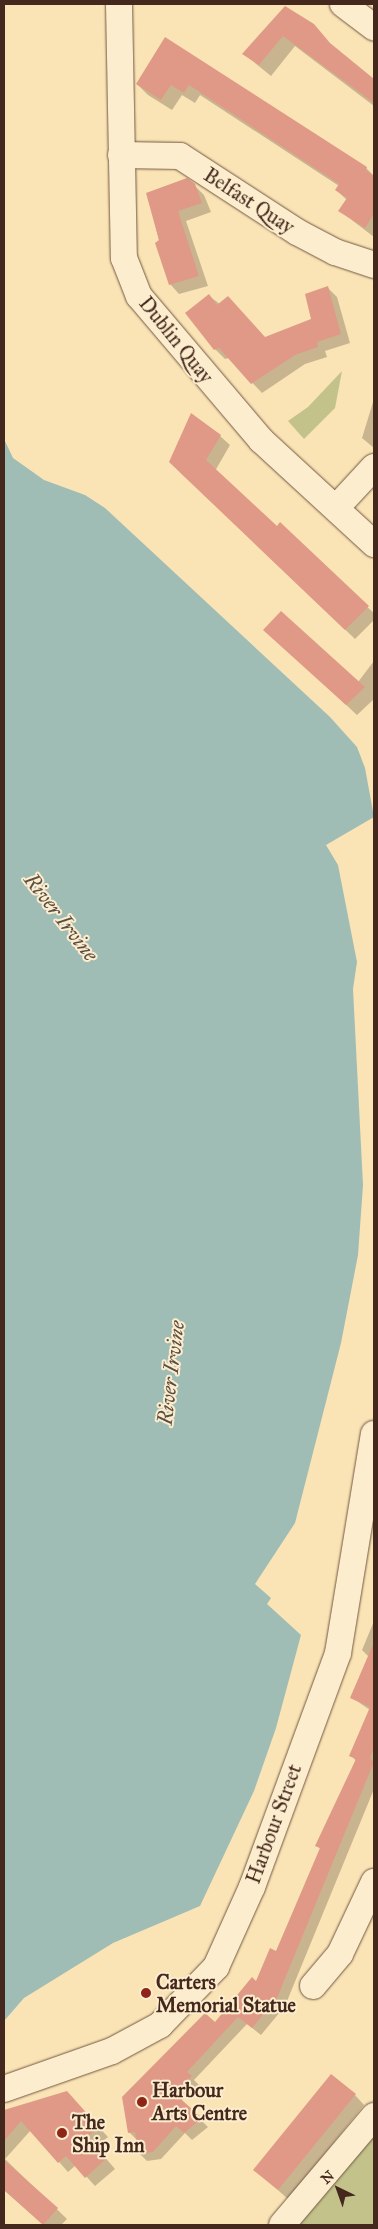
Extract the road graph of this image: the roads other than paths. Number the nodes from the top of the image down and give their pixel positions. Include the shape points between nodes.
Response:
1 (119, 4) edge
2 (343, 4) edge
3 (374, 27) edge
4 (121, 154) junction
5 (374, 265) edge
6 (374, 467) edge
7 (336, 508) junction
8 (374, 544) edge
9 (374, 1434) edge
10 (374, 1882) edge
11 (313, 1986) dead end
12 (4, 2089) edge
13 (374, 2116) edge
14 (282, 2225) edge

1 - 4 street, Dublin Quay
2 - 3 street
4 - 5 street, Belfast Quay via 180,156 297,232 335,252
4 - 7 street, Dublin Quay via 124,258 139,296 261,440
6 - 7 street
7 - 8 street, Dublin Quay
9 - 12 street, Harbour Street via 338,1653 252,1887 216,1967 160,2025 112,2052
10 - 11 street via 340,1954
13 - 14 street

